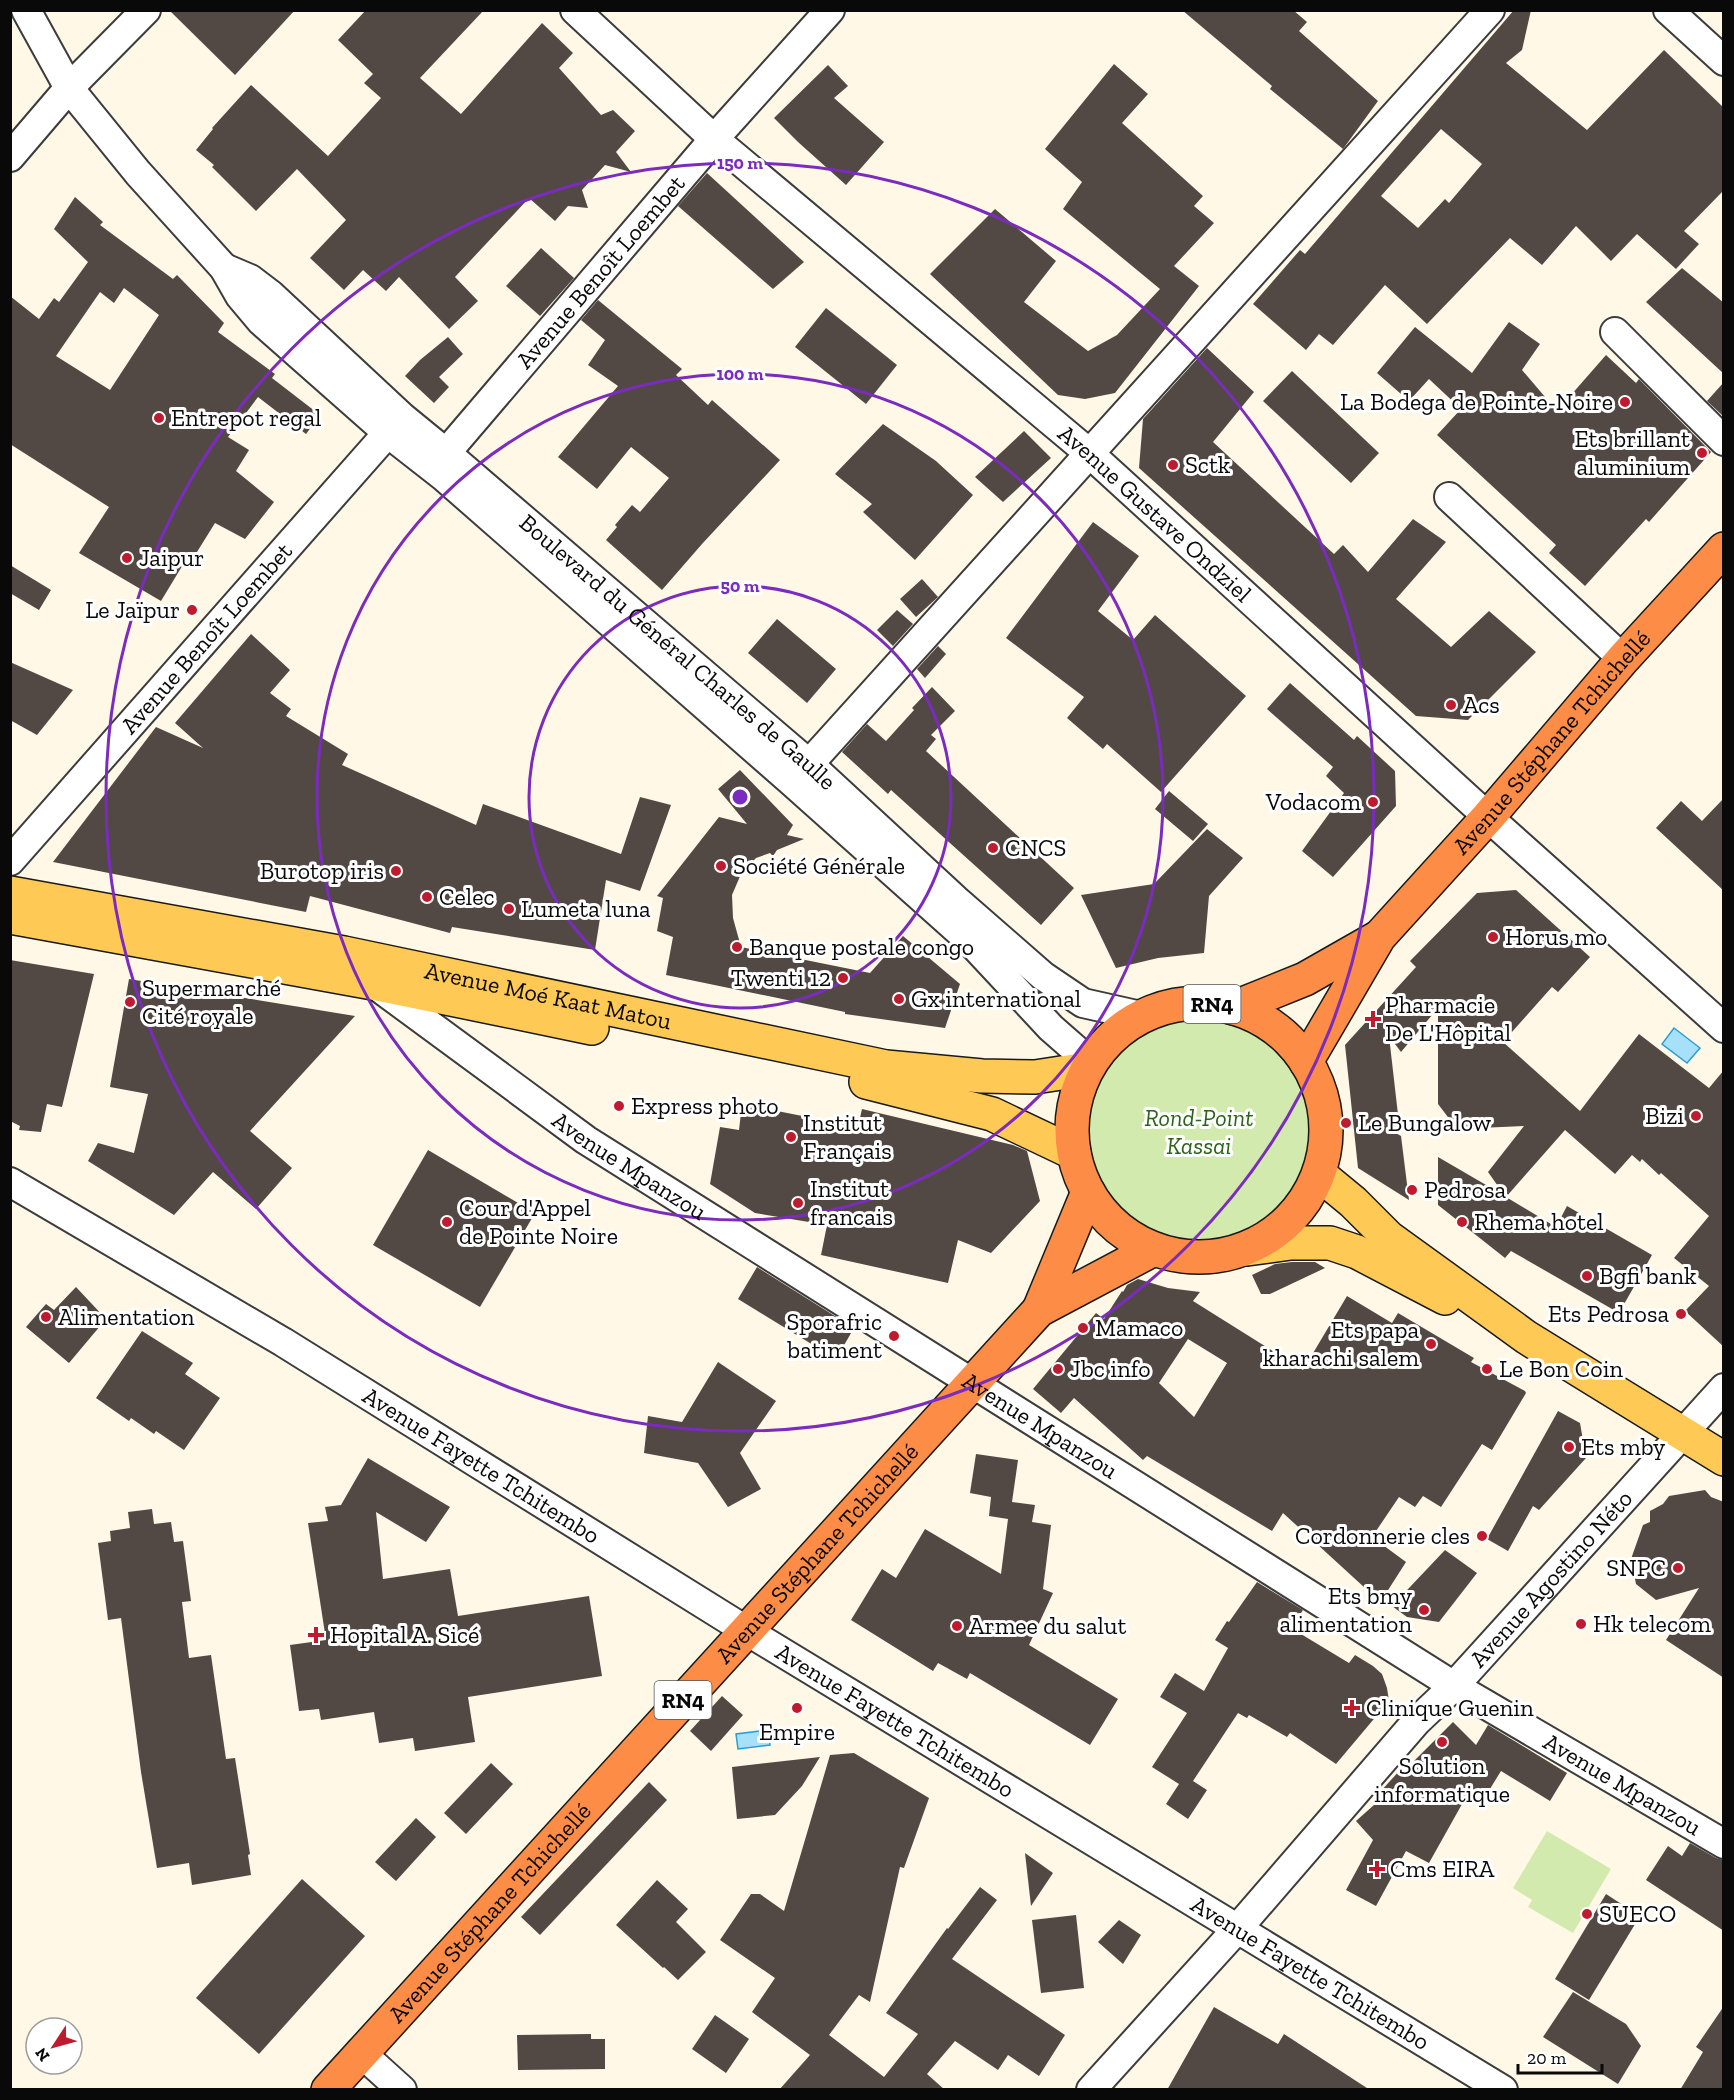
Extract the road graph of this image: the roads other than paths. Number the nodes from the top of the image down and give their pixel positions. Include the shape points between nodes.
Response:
1 (26, 10) edge
2 (146, 10) edge
3 (575, 10) edge
4 (830, 10) edge
5 (1490, 10) edge
6 (1668, 10) edge
7 (1724, 61) edge
8 (69, 88) junction
9 (714, 139) junction
10 (10, 157) edge
11 (1615, 332) dead end
12 (395, 426) junction
13 (1724, 441) edge
14 (446, 453) junction
15 (1089, 453) junction
16 (1449, 497) dead end
17 (1724, 549) edge
18 (1623, 659) junction
19 (809, 764) junction
20 (1488, 817) junction
21 (10, 861) edge
22 (10, 893) edge
23 (10, 916) edge
24 (1379, 937) junction
25 (373, 983) junction
26 (1233, 1008) junction
27 (1141, 1017) junction
28 (1724, 1028) edge
29 (1306, 1062) junction
30 (1089, 1066) junction
31 (1074, 1153) junction
32 (1319, 1174) junction
33 (10, 1182) edge
34 (1088, 1192) junction
35 (1247, 1248) junction
36 (1154, 1249) junction
37 (1039, 1310) junction
38 (1526, 1337) junction
39 (973, 1382) junction
40 (1724, 1388) edge
41 (1682, 1434) junction
42 (1724, 1459) edge
43 (747, 1630) junction
44 (1454, 1686) junction
45 (1724, 1844) edge
46 (1238, 1928) junction
47 (360, 2052) junction
48 (328, 2090) edge
49 (402, 2090) edge
50 (1091, 2090) edge
51 (1503, 2090) edge

1 - 8 street, Boulevard du Général Charles de Gaulle
2 - 8 street
3 - 9 street, Avenue Gustave Ondziel
4 - 9 street, Avenue Benoît Loembet
5 - 15 street
6 - 7 street
8 - 10 street
8 - 12 street, Boulevard du Général Charles de Gaulle via 138,173 224,268 261,321
9 - 14 street, Avenue Benoît Loembet
9 - 15 street, Avenue Gustave Ondziel
11 - 13 street
12 - 14 street, Boulevard du Général Charles de Gaulle
12 - 21 street, Avenue Benoît Loembet
12 - 30 street, Boulevard du Général Charles de Gaulle via 444,477 942,916
14 - 19 street, Boulevard du Général Charles de Gaulle
15 - 19 street
15 - 20 street, Avenue Gustave Ondziel
16 - 18 street
17 - 18 highway, Avenue Stéphane Tchichellé / RN4
18 - 20 highway, Avenue Stéphane Tchichellé / RN4
19 - 27 street, Boulevard du Général Charles de Gaulle via 1043,976 1083,1003
20 - 24 highway, Avenue Stéphane Tchichellé / RN4
20 - 28 street, Avenue Gustave Ondziel
22 - 30 main road, Avenue Moé Kaat Matou via 344,953 886,1067 1035,1077
23 - 25 main road, Avenue Moé Kaat Matou
24 - 26 highway, Avenue Stéphane Tchichellé / RN4 via 1305,979
24 - 29 highway, Avenue Stéphane Tchichellé / RN4
25 - 31 main road, Avenue Moé Kaat Matou via 894,1088 992,1114
25 - 39 street, Avenue Mpanzou via 586,1140
26 - 27 highway, RN4 via 1202,1003 1171,1006
26 - 29 highway, RN4 via 1262,1020 1287,1038
27 - 30 highway, RN4 via 1112,1036
29 - 32 highway, RN4 via 1319,1089 1325,1117 1325,1146
30 - 31 highway, RN4 via 1073,1110
31 - 34 highway, RN4
32 - 35 highway, RN4 via 1303,1205 1278,1231
32 - 38 main road via 1388,1237
33 - 43 street, Avenue Fayette Tchitembo via 283,1342
34 - 36 highway, RN4 via 1105,1216 1128,1236
34 - 37 highway, Avenue Stéphane Tchichellé / RN4
35 - 36 highway, RN4 via 1217,1257 1185,1257
35 - 38 main road via 1330,1243 1357,1252
36 - 37 highway, Avenue Stéphane Tchichellé / RN4
37 - 39 highway, Avenue Stéphane Tchichellé / RN4
38 - 41 main road
39 - 43 highway, Avenue Stéphane Tchichellé / RN4
39 - 44 street, Avenue Mpanzou
40 - 41 street, Avenue Agostino Néto
41 - 42 main road
41 - 44 street, Avenue Agostino Néto
43 - 46 street, Avenue Fayette Tchitembo
43 - 47 highway, Avenue Stéphane Tchichellé / RN4
44 - 45 street, Avenue Mpanzou
44 - 46 street, Avenue Agostino Néto via 1416,1722
46 - 50 street, Avenue Agostino Néto
46 - 51 street, Avenue Fayette Tchitembo
47 - 48 highway, Avenue Stéphane Tchichellé / RN4
47 - 49 street

